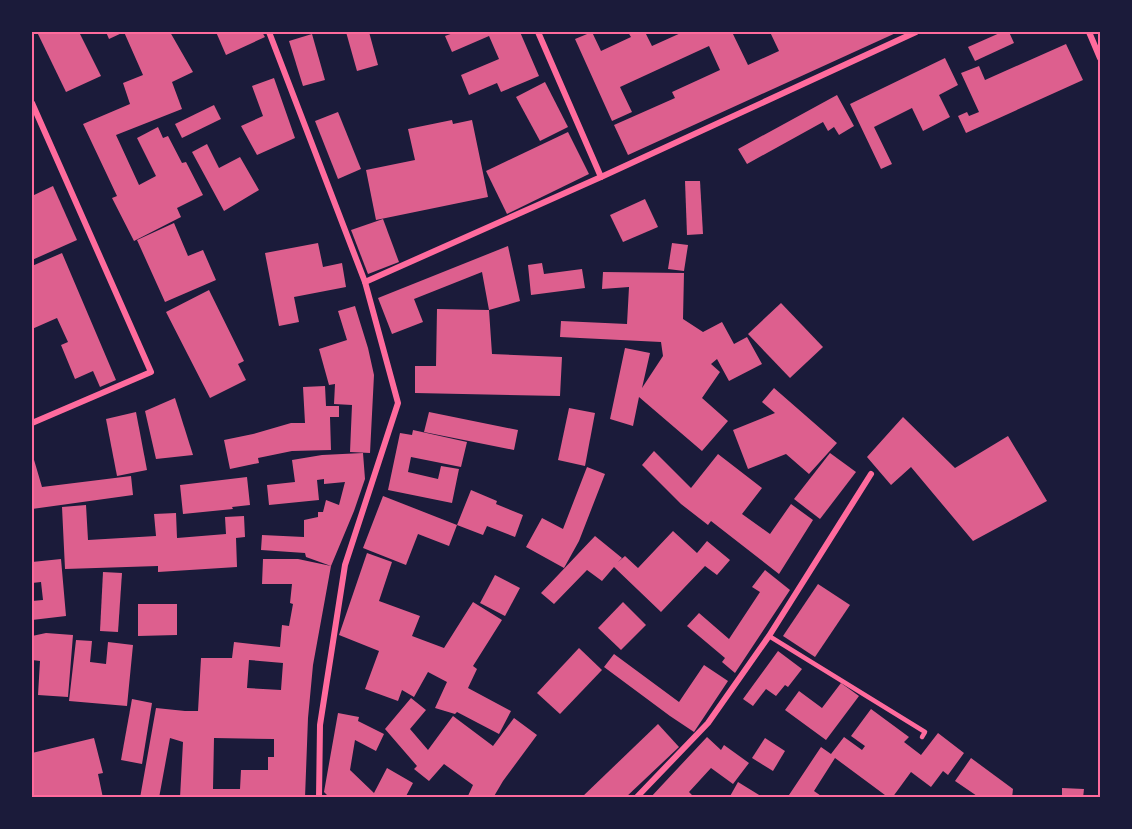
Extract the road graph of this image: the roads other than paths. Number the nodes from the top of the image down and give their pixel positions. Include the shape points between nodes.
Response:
1 (269, 32) edge
2 (538, 32) edge
3 (916, 32) edge
4 (1089, 32) edge
5 (1101, 58) edge
6 (32, 103) edge
7 (601, 177) junction
8 (365, 282) junction
9 (32, 423) edge
10 (871, 474) dead end
11 (769, 636) junction
12 (922, 738) dead end
13 (318, 798) edge
14 (636, 798) edge

1 - 8 street
2 - 7 street
3 - 7 street
4 - 5 street
6 - 9 street via 151,372
7 - 8 street
8 - 13 street via 398,403 345,566 320,725
10 - 11 street
11 - 12 lane via 925,732
11 - 14 street via 708,723

